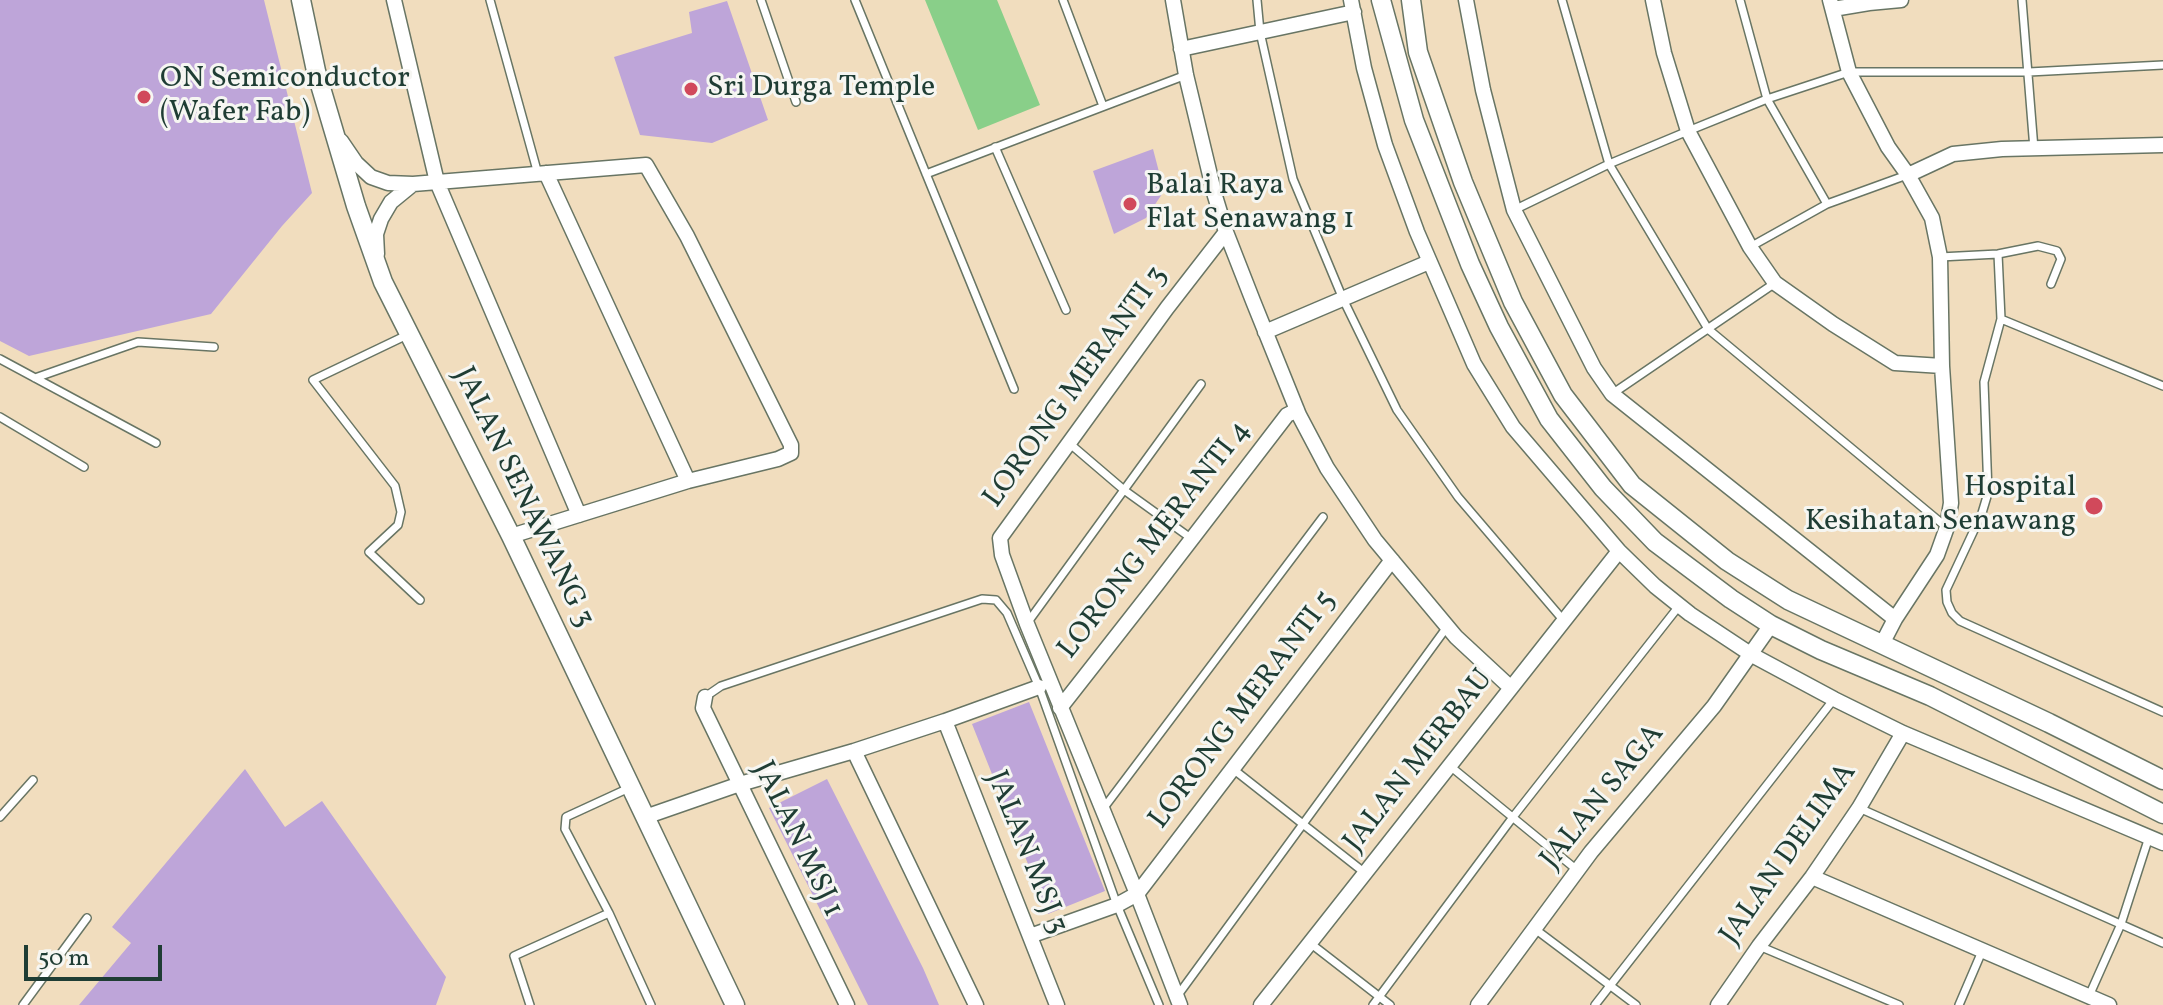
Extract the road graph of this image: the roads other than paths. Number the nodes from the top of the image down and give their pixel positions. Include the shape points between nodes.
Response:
1 (301, 0) edge
2 (394, 0) edge
3 (490, 0) edge
4 (761, 0) edge
5 (855, 0) edge
6 (1063, 0) edge
7 (1173, 0) edge
8 (1257, 0) edge
9 (1381, 0) edge
10 (1411, 0) edge
11 (1466, 0) edge
12 (1562, 0) edge
13 (1653, 0) edge
14 (1740, 0) edge
15 (1901, 0) edge
16 (2022, 0) edge
17 (1831, 5) edge
18 (1353, 6) edge
19 (1260, 32) junction
20 (1181, 49) junction
21 (2163, 65) edge
22 (1849, 72) junction
23 (2029, 72) junction
24 (1186, 75) junction
25 (1767, 99) junction
26 (796, 102) dead end
27 (1103, 106) junction
28 (334, 130) junction
29 (1688, 131) junction
30 (2163, 145) edge
31 (995, 147) junction
32 (2034, 149) junction
33 (1609, 164) junction
34 (542, 174) junction
35 (926, 174) junction
36 (1908, 175) junction
37 (437, 182) junction
38 (413, 184) junction
39 (1827, 204) junction
40 (1514, 210) junction
41 (1226, 232) junction
42 (1750, 247) junction
43 (1998, 254) junction
44 (1940, 257) junction
45 (1429, 262) junction
46 (377, 264) junction
47 (1775, 283) junction
48 (2051, 284) dead end
49 (1343, 299) junction
50 (1066, 310) dead end
51 (2001, 319) junction
52 (1708, 329) junction
53 (1265, 332) junction
54 (409, 334) junction
55 (214, 347) dead end
56 (0, 359) edge
57 (1942, 366) junction
58 (35, 378) junction
59 (1201, 384) dead end
60 (2163, 386) edge
61 (1014, 389) dead end
62 (1612, 394) junction
63 (1297, 410) junction
64 (0, 417) edge
65 (156, 443) dead end
66 (1069, 443) junction
67 (84, 467) dead end
68 (688, 481) junction
69 (1124, 490) junction
70 (579, 515) junction
71 (1323, 517) dead end
72 (1947, 527) junction
73 (511, 536) junction
74 (1192, 539) junction
75 (1619, 551) junction
76 (1392, 560) junction
77 (420, 600) dead end
78 (1679, 606) junction
79 (1895, 619) junction
80 (1565, 621) junction
81 (1027, 624) junction
82 (1771, 625) junction
83 (1448, 626) junction
84 (1882, 644) junction
85 (1752, 655) junction
86 (1039, 687) junction
87 (1511, 688) junction
88 (705, 697) joint
89 (1834, 699) junction
90 (1060, 708) junction
91 (2163, 712) edge
92 (945, 721) junction
93 (1903, 733) junction
94 (854, 751) junction
95 (1450, 766) junction
96 (1233, 769) junction
97 (33, 780) dead end
98 (2163, 780) edge
99 (740, 784) junction
100 (631, 787) junction
101 (1859, 808) junction
102 (1102, 811) junction
103 (2163, 814) edge
104 (0, 817) edge
105 (645, 817) junction
106 (1513, 817) junction
107 (1303, 824) junction
108 (2156, 840) edge
109 (1577, 870) junction
110 (1365, 873) junction
111 (1812, 877) junction
112 (1137, 894) junction
113 (1117, 905) junction
114 (609, 913) junction
115 (87, 918) dead end
116 (2121, 924) junction
117 (1533, 928) junction
118 (1030, 936) junction
119 (1310, 943) junction
120 (2163, 943) edge
121 (1759, 946) junction
122 (1983, 949) junction
123 (1609, 985) junction
124 (2089, 996) junction
125 (1379, 997) junction
126 (1178, 1001) edge
127 (23, 1005) edge
128 (530, 1005) edge
129 (651, 1005) edge
130 (735, 1005) edge
131 (847, 1005) edge
132 (976, 1005) edge
133 (1057, 1005) edge
134 (1159, 1005) edge
135 (1261, 1005) edge
136 (1373, 1005) edge
137 (1390, 1005) edge
138 (1478, 1005) edge
139 (1595, 1005) edge
140 (1636, 1005) edge
141 (1718, 1005) edge
142 (1899, 1005) edge
143 (1959, 1005) edge
144 (2109, 1005) edge

1 - 28 street, JALAN SENAWANG 3
2 - 37 street
3 - 34 lane
4 - 26 lane
5 - 35 lane
6 - 27 lane
7 - 20 street
8 - 19 lane
9 - 82 street via 1414,120 1470,264 1549,419 1603,488 1655,542
10 - 84 street via 1418,52 1463,182 1513,302 1563,395 1632,485 1727,561 1788,600
11 - 40 street
12 - 33 lane
13 - 29 street
14 - 25 lane
15 - 17 street
16 - 23 lane
17 - 22 street
18 - 19 street
18 - 45 street via 1385,145
19 - 20 street
19 - 49 lane via 1293,179
20 - 24 street
21 - 23 lane
22 - 23 lane
22 - 25 lane
22 - 36 street
23 - 32 lane
24 - 27 lane
24 - 41 street
25 - 29 lane
25 - 39 lane
27 - 31 lane
28 - 38 street via 371,177
28 - 46 street, JALAN SENAWANG 3
29 - 33 lane
29 - 42 street
30 - 32 street
31 - 35 lane
31 - 50 lane
32 - 36 street via 1953,154
33 - 40 lane
33 - 52 lane
34 - 37 street
34 - 68 street
34 - 68 street via 646,165 791,445 791,453 778,459
35 - 61 lane
36 - 39 lane
36 - 44 street via 1932,218
37 - 38 street
37 - 70 street
38 - 46 street via 391,202 381,219
39 - 42 lane
40 - 62 street
41 - 53 street
41 - 66 street, LORONG MERANTI 3
42 - 47 street
43 - 44 lane
43 - 48 lane via 2038,246 2057,251 2061,259
43 - 51 lane
44 - 57 street
45 - 49 street
45 - 75 street via 1474,364 1513,427
46 - 54 street, JALAN SENAWANG 3
47 - 52 lane
47 - 57 street via 1895,363
49 - 53 street
49 - 80 lane via 1397,410 1458,497
51 - 60 lane
51 - 91 lane via 1984,382 1988,493 1946,590 1947,602 1960,621
52 - 62 lane
52 - 72 lane
53 - 63 street
54 - 73 street, JALAN SENAWANG 3
54 - 77 lane via 313,380 395,486 398,525 369,552
55 - 58 lane via 138,342
56 - 58 lane
57 - 72 street via 1951,503
58 - 65 lane
59 - 69 lane
62 - 79 street
63 - 74 street, LORONG MERANTI 4 via 1287,415
63 - 76 street via 1327,468
64 - 67 lane
66 - 69 lane
66 - 81 street, LORONG MERANTI 3 via 1000,538
68 - 70 street
69 - 74 lane
69 - 81 lane
70 - 73 street
71 - 102 lane
72 - 79 street via 1937,555
73 - 100 street, JALAN SENAWANG 3
74 - 90 street, LORONG MERANTI 4
75 - 78 street
75 - 80 street, JALAN MERBAU
76 - 83 street
76 - 96 street, LORONG MERANTI 5
78 - 85 street
78 - 106 lane
79 - 84 street
80 - 87 street, JALAN MERBAU
81 - 90 street
82 - 85 street, JALAN SAGA
82 - 103 street via 1930,696
83 - 87 street
83 - 107 lane
84 - 98 street
85 - 89 street
85 - 109 street, JALAN SAGA
86 - 88 lane via 1007,613 996,600 982,599 721,686
86 - 92 street
86 - 113 lane
87 - 95 street, JALAN MERBAU
88 - 99 street, JALAN MSJ 1 via 703,708
89 - 93 street
89 - 123 lane
90 - 102 street
92 - 94 street
92 - 118 street, JALAN MSJ 3
93 - 101 street, JALAN DELIMA
93 - 108 street
94 - 99 street
94 - 132 street
95 - 106 lane
95 - 110 street, JALAN MERBAU
96 - 107 lane
96 - 112 street, LORONG MERANTI 5
97 - 104 lane
99 - 105 street
99 - 131 street, JALAN MSJ 1
100 - 105 street, JALAN SENAWANG 3
100 - 114 lane via 566,817 565,829
101 - 111 street, JALAN DELIMA
101 - 116 lane
102 - 112 street
105 - 130 street, JALAN SENAWANG 3
106 - 109 lane
106 - 125 lane
107 - 110 lane
107 - 126 lane
108 - 116 lane
109 - 117 street, JALAN SAGA
110 - 119 street, JALAN MERBAU
111 - 121 street, JALAN DELIMA
111 - 122 street
112 - 113 street
112 - 126 street
113 - 118 street
113 - 134 lane
114 - 128 lane via 514,956
114 - 129 lane
115 - 127 lane
116 - 120 lane
116 - 124 lane
117 - 123 lane
117 - 138 street, JALAN SAGA
118 - 133 street, JALAN MSJ 3
119 - 125 lane
119 - 135 street, JALAN MERBAU
121 - 141 street, JALAN DELIMA
121 - 142 lane
122 - 124 street
122 - 143 lane
123 - 139 lane
123 - 140 lane
124 - 144 street
125 - 136 lane
125 - 137 lane

